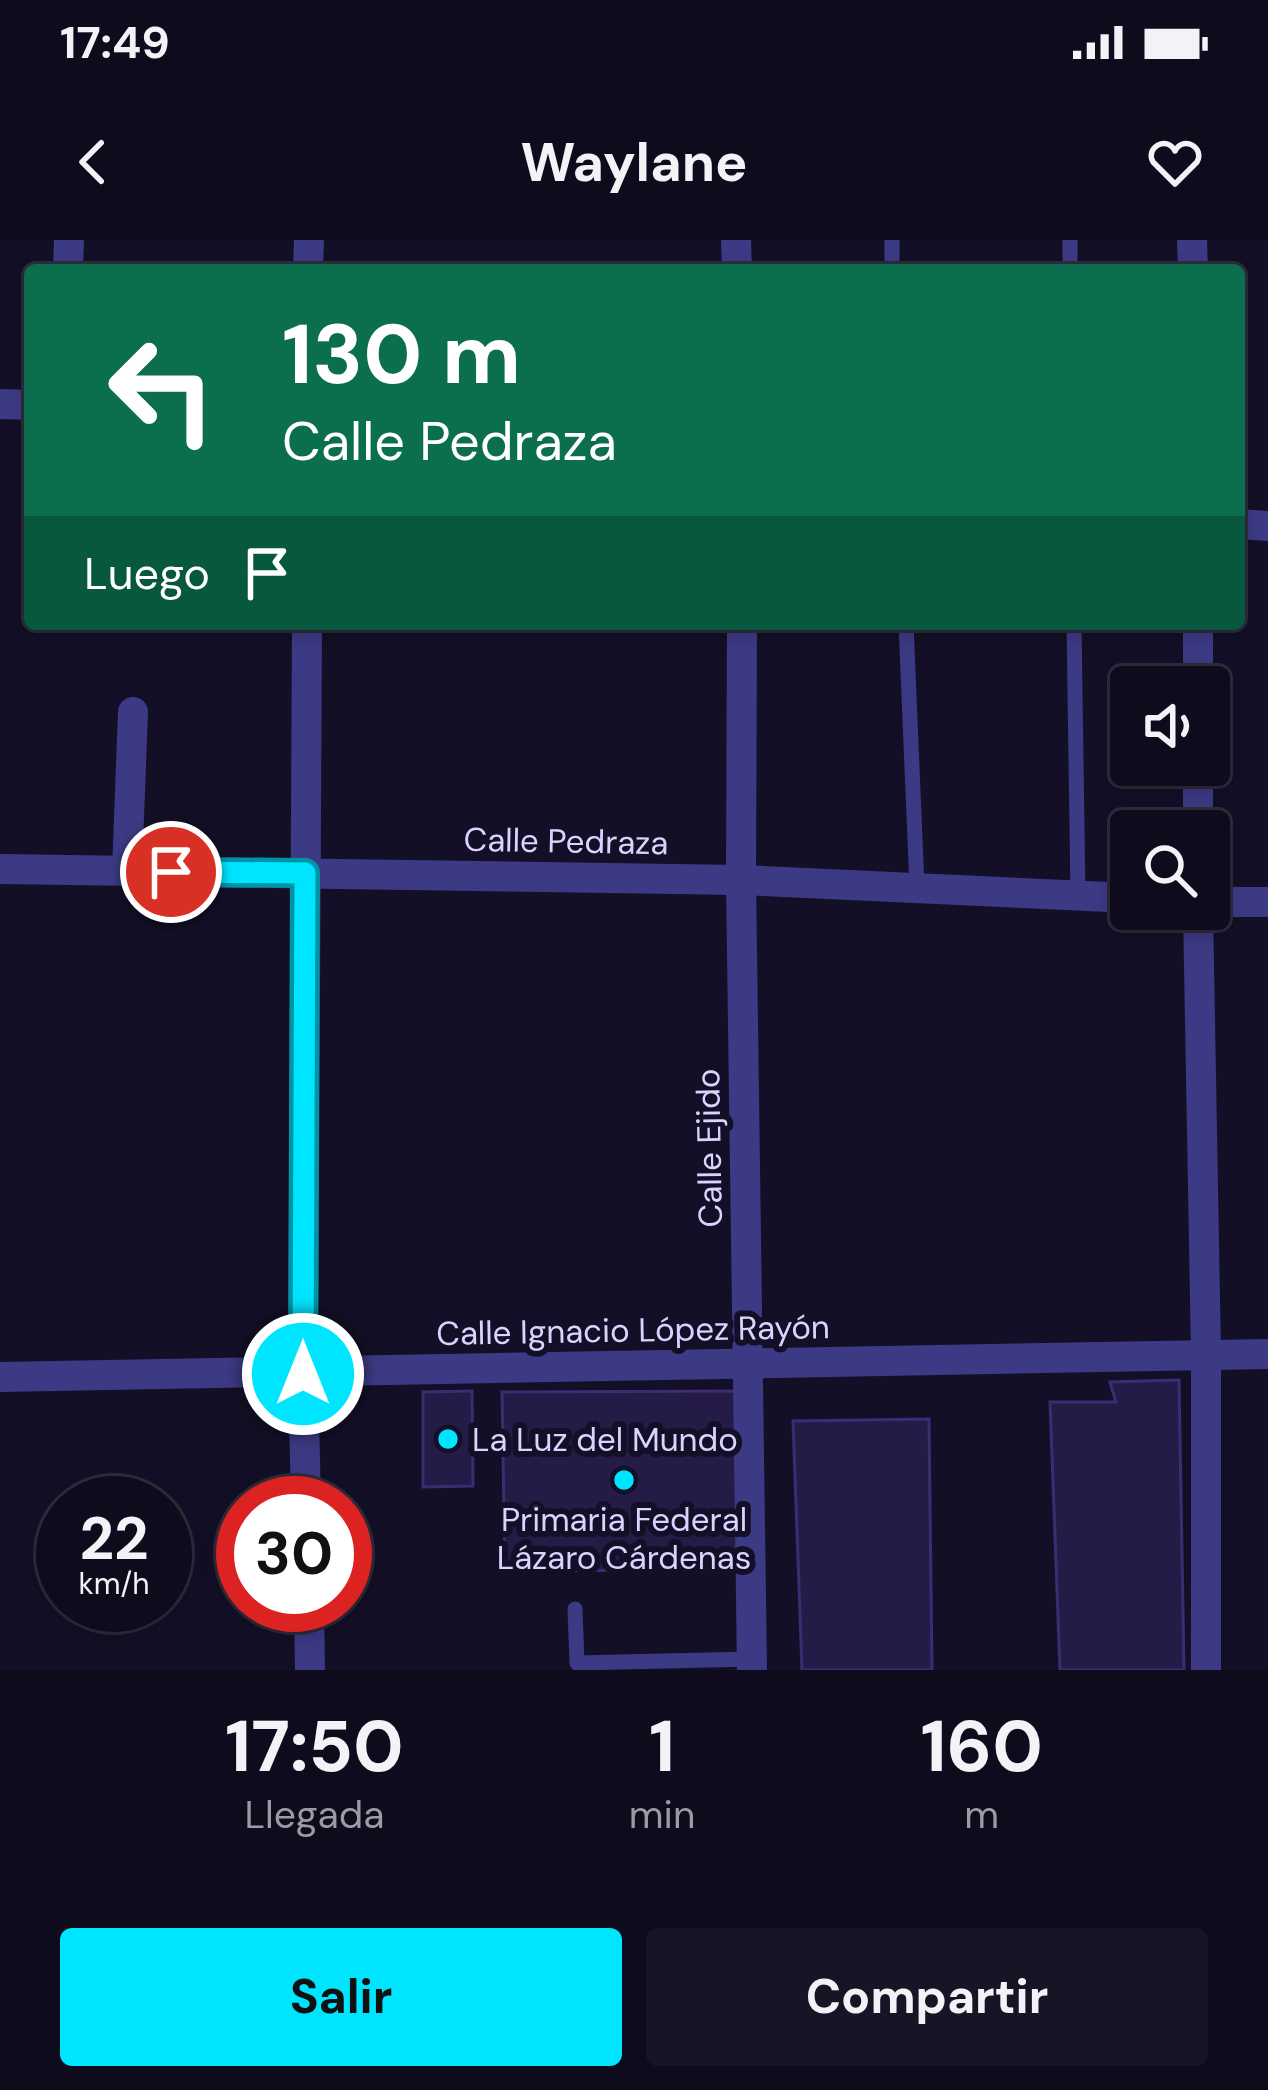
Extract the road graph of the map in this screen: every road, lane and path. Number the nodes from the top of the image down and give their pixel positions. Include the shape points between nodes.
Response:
1 (307, 630) edge
2 (742, 630) edge
3 (906, 630) edge
4 (1074, 630) edge
5 (1198, 630) edge
6 (1198, 666) edge
7 (133, 712) dead end
8 (0, 869) edge
9 (127, 871) junction
10 (305, 873) junction
11 (741, 880) junction
12 (917, 887) junction
13 (1078, 896) junction
14 (1110, 897) edge
15 (1230, 902) edge
16 (1268, 902) edge
17 (1198, 930) edge
18 (1268, 1354) edge
19 (1206, 1355) junction
20 (748, 1363) junction
21 (303, 1374) junction
22 (0, 1377) edge
23 (305, 1476) edge
24 (575, 1609) dead end
25 (309, 1632) edge
26 (752, 1665) edge
27 (310, 1670) edge
28 (1206, 1670) edge

1 - 10 street
2 - 11 street, Calle Ejido
3 - 12 lane
4 - 13 lane
5 - 6 street
7 - 9 street
8 - 9 street, Calle Pedraza
9 - 10 street, Calle Pedraza
10 - 11 street, Calle Pedraza
10 - 21 street
11 - 12 street, Calle Pedraza
11 - 20 street, Calle Ejido
12 - 13 street, Calle Pedraza
13 - 14 street, Calle Pedraza
15 - 16 street
17 - 19 street
18 - 19 street, Calle Ignacio López Rayón
19 - 20 street, Calle Ignacio López Rayón
19 - 28 street
20 - 21 street, Calle Ignacio López Rayón
20 - 26 street, Calle Ejido
21 - 22 street, Calle Ignacio López Rayón
21 - 23 street
24 - 26 lane via 577,1663
25 - 27 street

